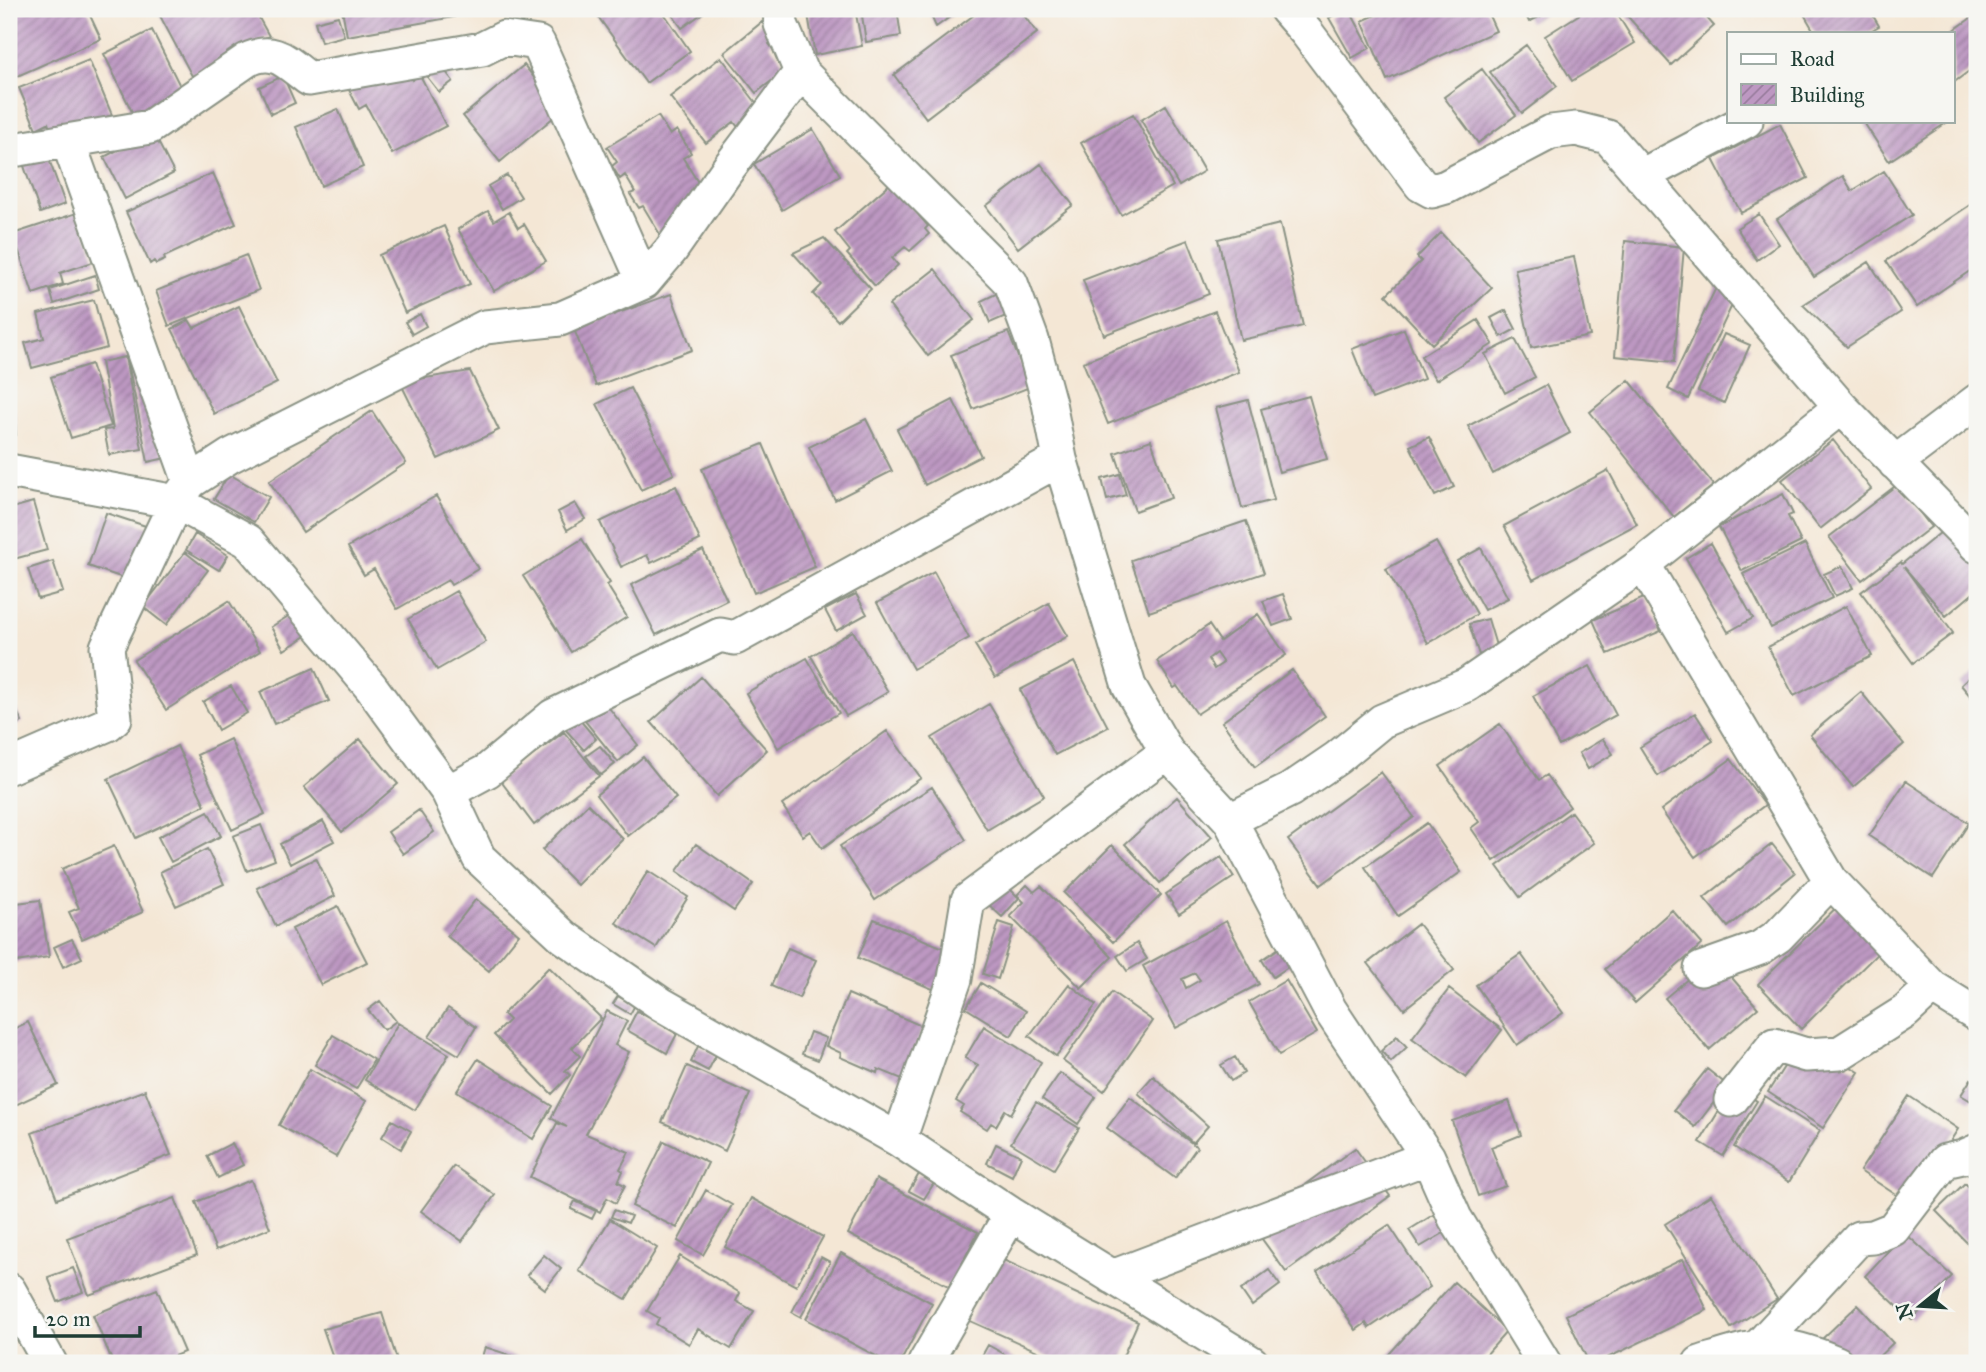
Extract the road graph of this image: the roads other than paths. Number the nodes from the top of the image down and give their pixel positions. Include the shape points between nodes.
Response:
1 (780, 9) edge
2 (1286, 9) edge
3 (802, 72) junction
4 (1744, 122) edge
5 (68, 141) junction
6 (19, 149) dead end
7 (1641, 176) junction
8 (644, 282) junction
9 (1977, 401) edge
10 (1841, 407) junction
11 (1060, 459) junction
12 (1895, 463) junction
13 (9, 471) edge
14 (183, 492) junction
15 (1977, 546) edge
16 (1643, 564) junction
17 (1167, 751) junction
18 (9, 767) edge
19 (448, 792) junction
20 (1230, 820) junction
21 (1831, 881) junction
22 (1701, 969) dead end
23 (1932, 987) junction
24 (1977, 1015) edge
25 (1731, 1100) dead end
26 (899, 1140) junction
27 (1977, 1151) edge
28 (1428, 1157) junction
29 (1011, 1214) junction
30 (1112, 1278) junction
31 (9, 1290) edge
32 (1760, 1345) junction
33 (50, 1363) edge
34 (925, 1363) edge
35 (1252, 1363) edge
36 (1544, 1363) edge
37 (1700, 1363) edge
38 (1837, 1363) edge

1 - 3 street via 781,24
2 - 7 street via 1421,185 1433,191 1551,132 1576,129 1608,137
3 - 8 street
3 - 11 street via 1011,283 1032,340
4 - 7 street
5 - 6 street
5 - 8 street via 150,127 260,53 275,55 309,79 482,49 504,38 538,43
5 - 14 street
7 - 10 street
8 - 14 street via 560,319 485,327 230,456
9 - 12 street
10 - 12 street
10 - 16 street
11 - 17 street via 1129,686
11 - 19 street via 735,638 720,635 553,716 487,771
12 - 15 street
13 - 14 street
14 - 18 street via 107,647 114,718
14 - 19 street via 248,541 370,687
16 - 20 street via 1466,685 1382,720 1290,790
16 - 21 street
17 - 20 street
17 - 26 street via 968,900 955,979
19 - 26 street via 479,858 564,937 661,1004
20 - 28 street via 1330,1010
21 - 22 street via 1778,936 1760,948
21 - 23 street
23 - 24 street
23 - 25 street via 1905,1012 1840,1053 1806,1055 1774,1045
26 - 29 street
27 - 32 street via 1945,1161 1893,1229 1859,1238
28 - 30 street
28 - 36 street via 1455,1218
29 - 30 street
29 - 34 street
30 - 35 street
31 - 33 street
32 - 37 street
32 - 38 street via 1804,1349

